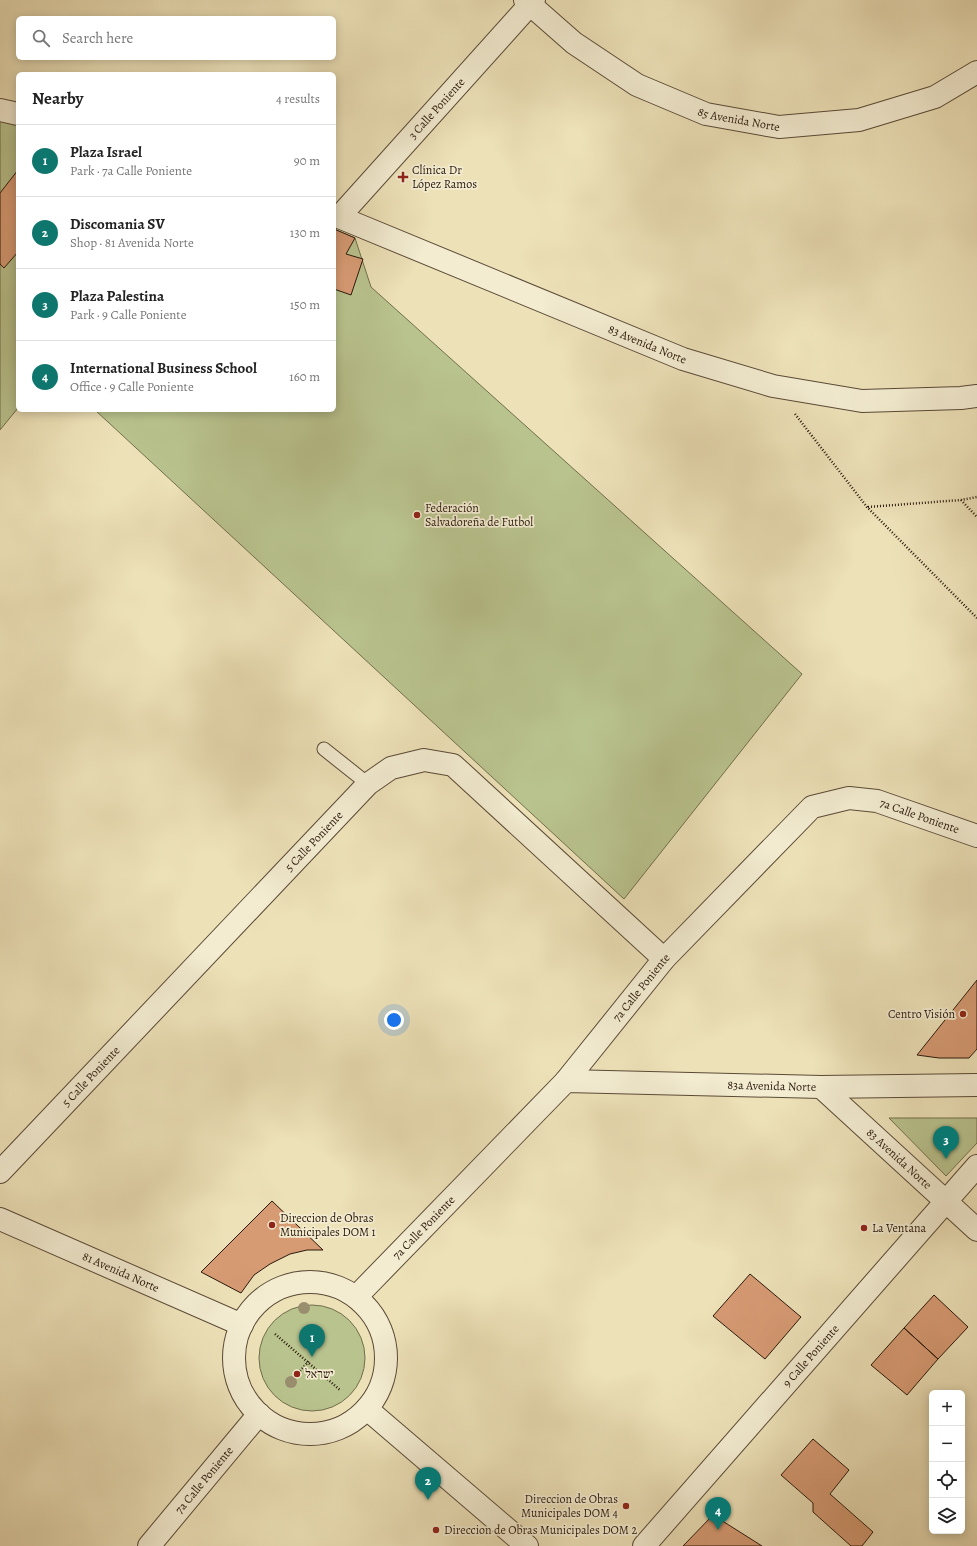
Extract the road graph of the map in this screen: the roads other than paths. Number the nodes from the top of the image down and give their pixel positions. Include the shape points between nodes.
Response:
1 (530, 1) edge
2 (977, 72) edge
3 (0, 110) edge
4 (16, 114) edge
5 (337, 216) edge
6 (977, 396) edge
7 (324, 749) dead end
8 (368, 784) junction
9 (977, 836) edge
10 (664, 959) junction
11 (566, 1081) junction
12 (977, 1085) edge
13 (822, 1087) junction
14 (977, 1166) edge
15 (0, 1172) edge
16 (946, 1202) junction
17 (0, 1219) edge
18 (977, 1230) edge
19 (356, 1297) junction
20 (242, 1325) junction
21 (367, 1409) junction
22 (259, 1414) junction
23 (149, 1546) edge
24 (526, 1546) edge
25 (644, 1546) edge

1 - 2 street, 85 Avenida Norte via 574,43 637,85 706,114 779,127 859,120 936,97
1 - 5 street, 3 Calle Poniente
3 - 4 street
5 - 6 street, 83 Avenida Norte via 683,359 774,386 862,401
7 - 8 lane
8 - 10 street, 5 Calle Poniente via 391,768 424,760 452,765
8 - 15 street, 5 Calle Poniente
9 - 10 street, 7a Calle Poniente via 877,801 849,798 812,807
10 - 11 street, 7a Calle Poniente
11 - 13 street, 83a Avenida Norte
11 - 19 street, 7a Calle Poniente
12 - 13 street, 83a Avenida Norte
13 - 16 street, 83 Avenida Norte
14 - 16 street, 9 Calle Poniente
16 - 18 street, 83 Avenida Norte
16 - 25 street, 9 Calle Poniente
17 - 20 street, 81 Avenida Norte
19 - 20 street via 337,1286 315,1282 293,1284 272,1292 254,1306
19 - 21 street via 371,1312 381,1330 386,1350 385,1371 378,1391
20 - 22 street via 235,1348 235,1372 243,1395
21 - 22 street via 352,1422 334,1431 314,1434 294,1433 275,1426
21 - 24 street
22 - 23 street, 7a Calle Poniente

